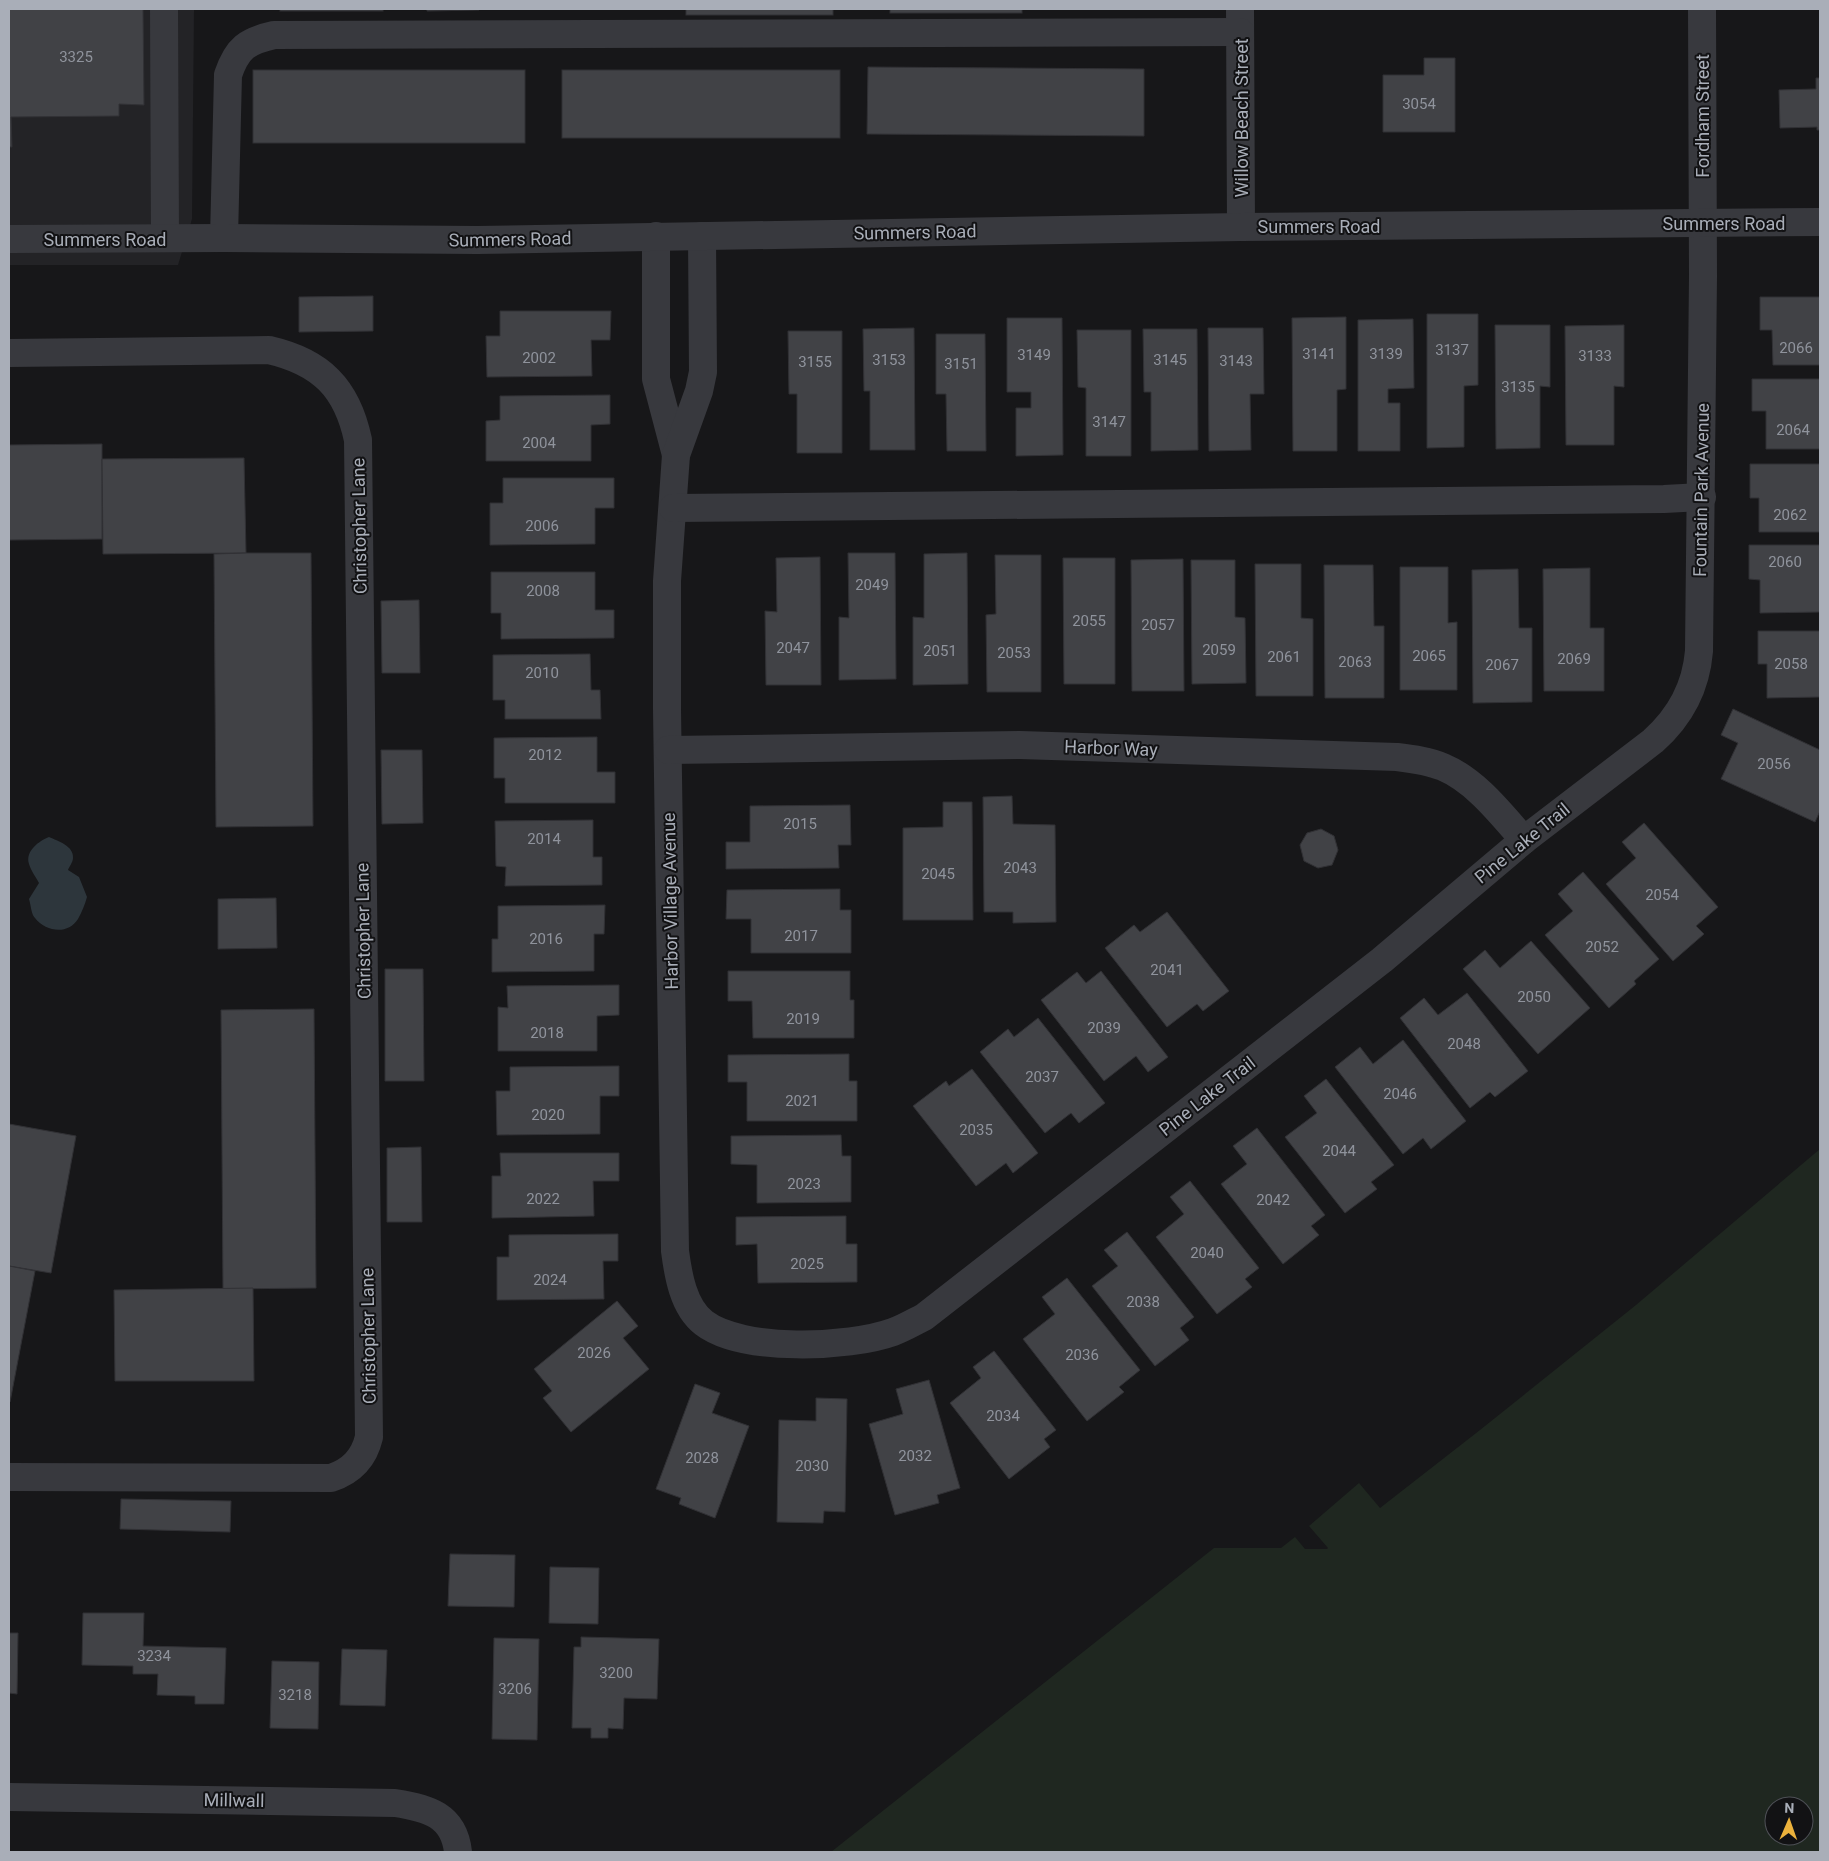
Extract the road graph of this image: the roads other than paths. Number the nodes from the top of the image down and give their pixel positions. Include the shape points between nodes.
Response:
1 (164, 9) edge
2 (1702, 9) edge
3 (1240, 20) edge
4 (1820, 222) edge
5 (1702, 224) junction
6 (1241, 227) junction
7 (656, 236) junction
8 (702, 236) junction
9 (165, 238) junction
10 (224, 238) junction
11 (9, 240) edge
12 (9, 353) edge
13 (676, 455) junction
14 (1702, 497) junction
15 (674, 508) junction
16 (1653, 741) joint
17 (668, 750) junction
18 (1524, 840) junction
19 (718, 1331) joint
20 (9, 1477) edge
21 (9, 1797) edge
22 (455, 1840) edge

1 - 9 street
2 - 5 street, Fordham Street
3 - 6 street, Willow Beach Street
3 - 10 street via 266,37 244,47 233,59 228,75
4 - 5 street, Summers Road
5 - 6 street, Summers Road
5 - 14 street, Fountain Park Avenue
6 - 8 street, Summers Road
7 - 8 street, Summers Road
7 - 10 street, Summers Road via 477,240
7 - 13 street, Harbor Village Avenue via 656,379
8 - 13 street, Harbor Village Avenue via 703,372
9 - 10 street, Summers Road
9 - 11 street, Summers Road
12 - 20 street, Christopher Lane via 269,350 302,360 316,369 341,394 354,421 358,440 369,1437 355,1465 331,1478
13 - 15 street, Harbor Village Avenue
14 - 15 street
14 - 16 street, Fountain Park Avenue via 1698,663 1681,709
15 - 17 street, Harbor Village Avenue via 668,581
16 - 18 street, Pine Lake Trail
17 - 18 street, Harbor Way via 1020,746 1398,757 1443,767 1460,776 1490,802
17 - 19 street, Harbor Village Avenue via 675,1251 678,1279 689,1304 702,1322
18 - 19 street, Pine Lake Trail via 1382,960 924,1317 892,1332 842,1343 753,1341
21 - 22 street, Millwall via 378,1802 407,1805 437,1815

